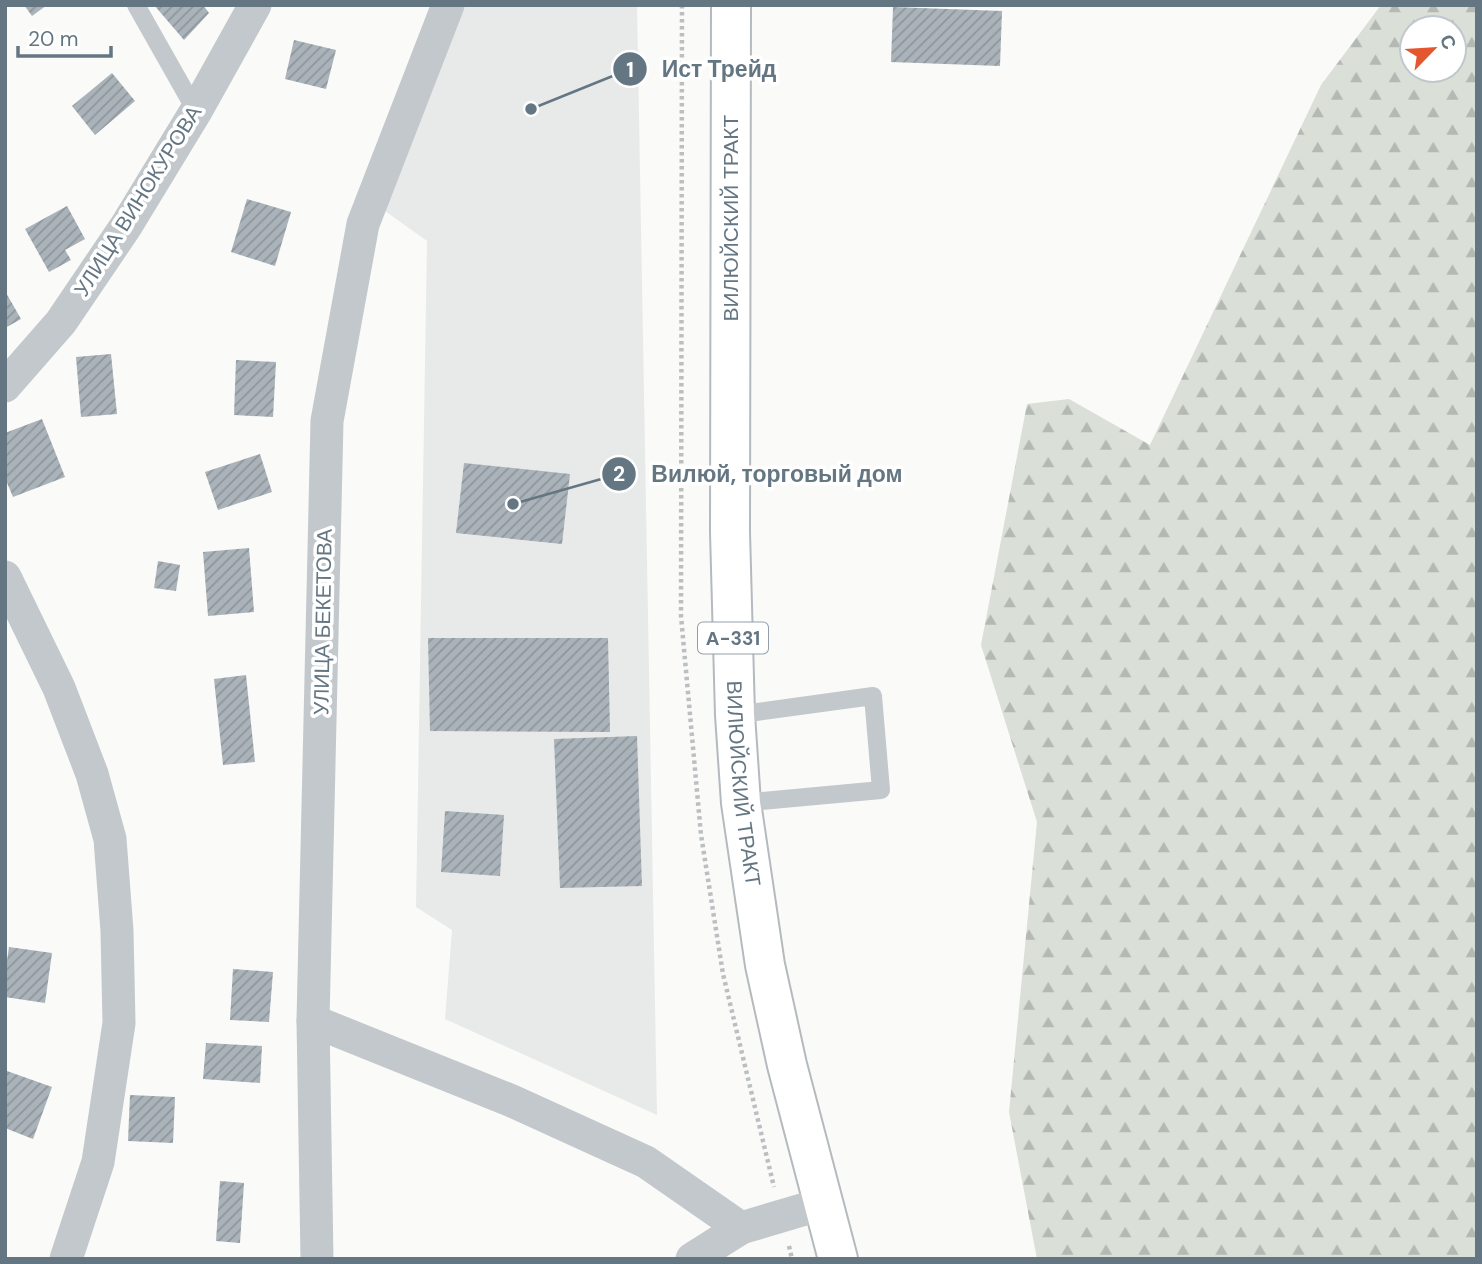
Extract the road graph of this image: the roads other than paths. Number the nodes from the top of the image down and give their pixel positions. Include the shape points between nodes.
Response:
1 (136, 5) edge
2 (255, 5) edge
3 (448, 5) edge
4 (731, 5) edge
5 (196, 111) junction
6 (5, 386) edge
7 (5, 577) edge
8 (735, 715) junction
9 (741, 803) junction
10 (313, 1021) junction
11 (822, 1203) junction
12 (741, 1228) junction
13 (66, 1259) edge
14 (317, 1259) edge
15 (692, 1259) edge
16 (838, 1259) edge

1 - 5 lane
2 - 5 street, УЛИЦА ВИНОКУРОВА
3 - 10 street, УЛИЦА БЕКЕТОВА via 363,224 327,421
4 - 8 main road, ВИЛЮЙСКИЙ ТРАКТ / А-331 via 730,532
5 - 6 street, УЛИЦА ВИНОКУРОВА via 61,322
7 - 13 street via 63,700 92,774 110,839 119,1023 97,1162
8 - 9 main road, ВИЛЮЙСКИЙ ТРАКТ / А-331
8 - 9 lane via 873,696 881,789
9 - 11 main road, ВИЛЮЙСКИЙ ТРАКТ / А-331 via 765,965
10 - 12 street via 512,1101 646,1162
10 - 14 street, УЛИЦА БЕКЕТОВА
11 - 12 street
11 - 16 main road, ВИЛЮЙСКИЙ ТРАКТ / А-331
12 - 15 street

